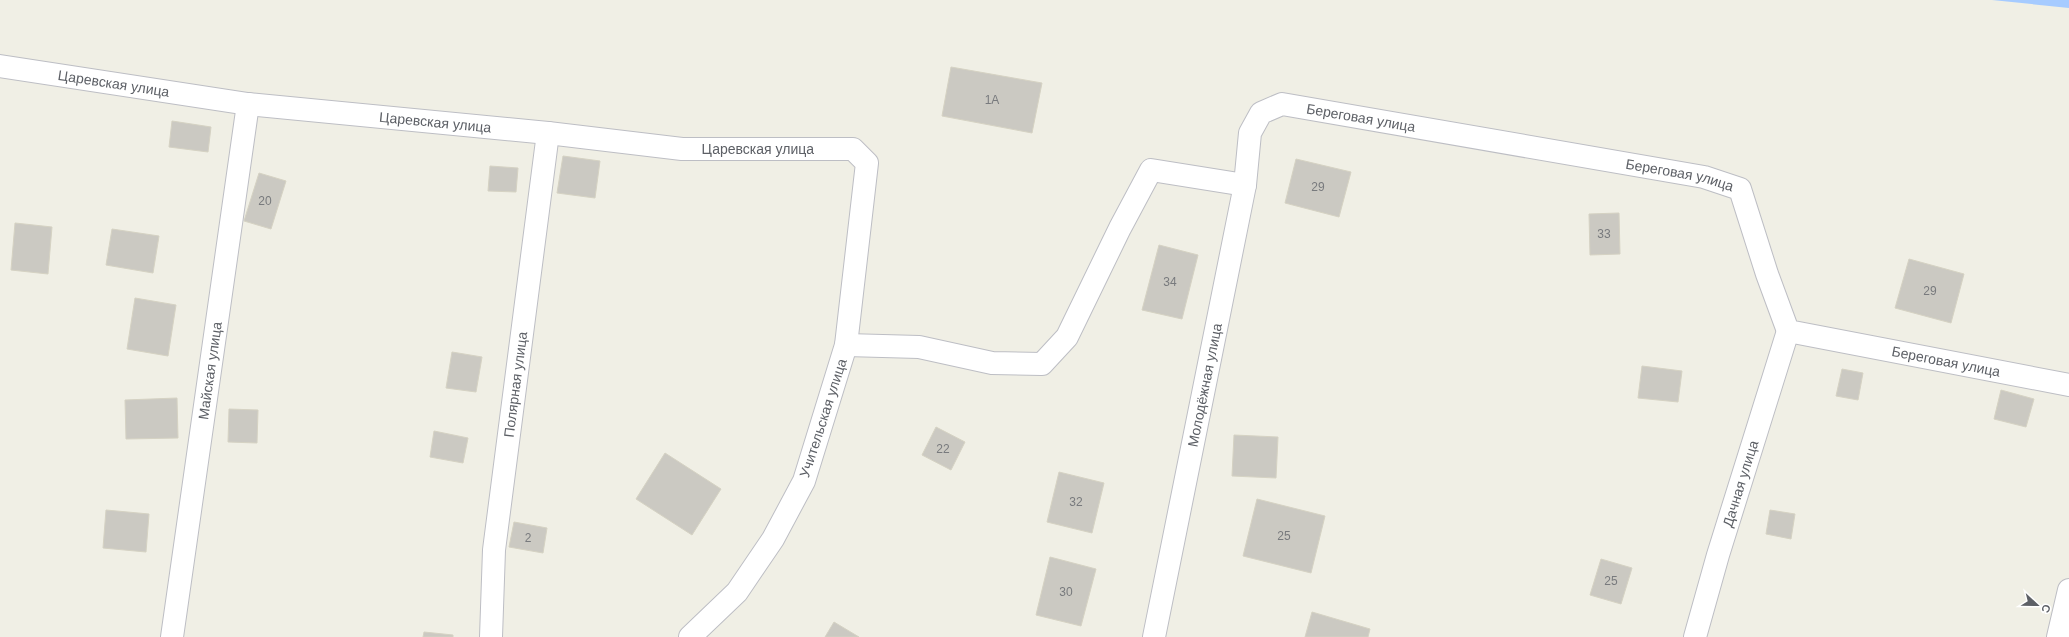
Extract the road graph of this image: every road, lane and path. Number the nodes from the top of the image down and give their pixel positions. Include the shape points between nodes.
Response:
1 (0, 66) edge
2 (248, 104) junction
3 (548, 132) junction
4 (1250, 133) joint
5 (867, 163) joint
6 (1245, 184) junction
7 (1788, 331) junction
8 (846, 345) junction
9 (2069, 385) edge
10 (2069, 590) edge
11 (172, 637) edge
12 (491, 637) edge
13 (690, 637) edge
14 (1154, 637) edge
15 (1695, 637) edge
16 (2058, 637) edge

1 - 2 street, Царевская улица
2 - 3 street, Царевская улица
2 - 11 street, Майская улица
3 - 5 street, Царевская улица via 682,148 853,149
3 - 12 street, Полярная улица via 494,550
4 - 6 street, Молодёжная улица
4 - 7 street, Береговая улица via 1261,113 1282,104 1704,177 1740,189
5 - 8 street, Учительская улица
6 - 8 street via 1151,170 1067,337 1042,364 992,363 919,347
6 - 14 street, Молодёжная улица
7 - 9 street, Береговая улица
7 - 15 street, Дачная улица
8 - 13 street, Учительская улица via 804,481 773,539 737,592
10 - 16 street

